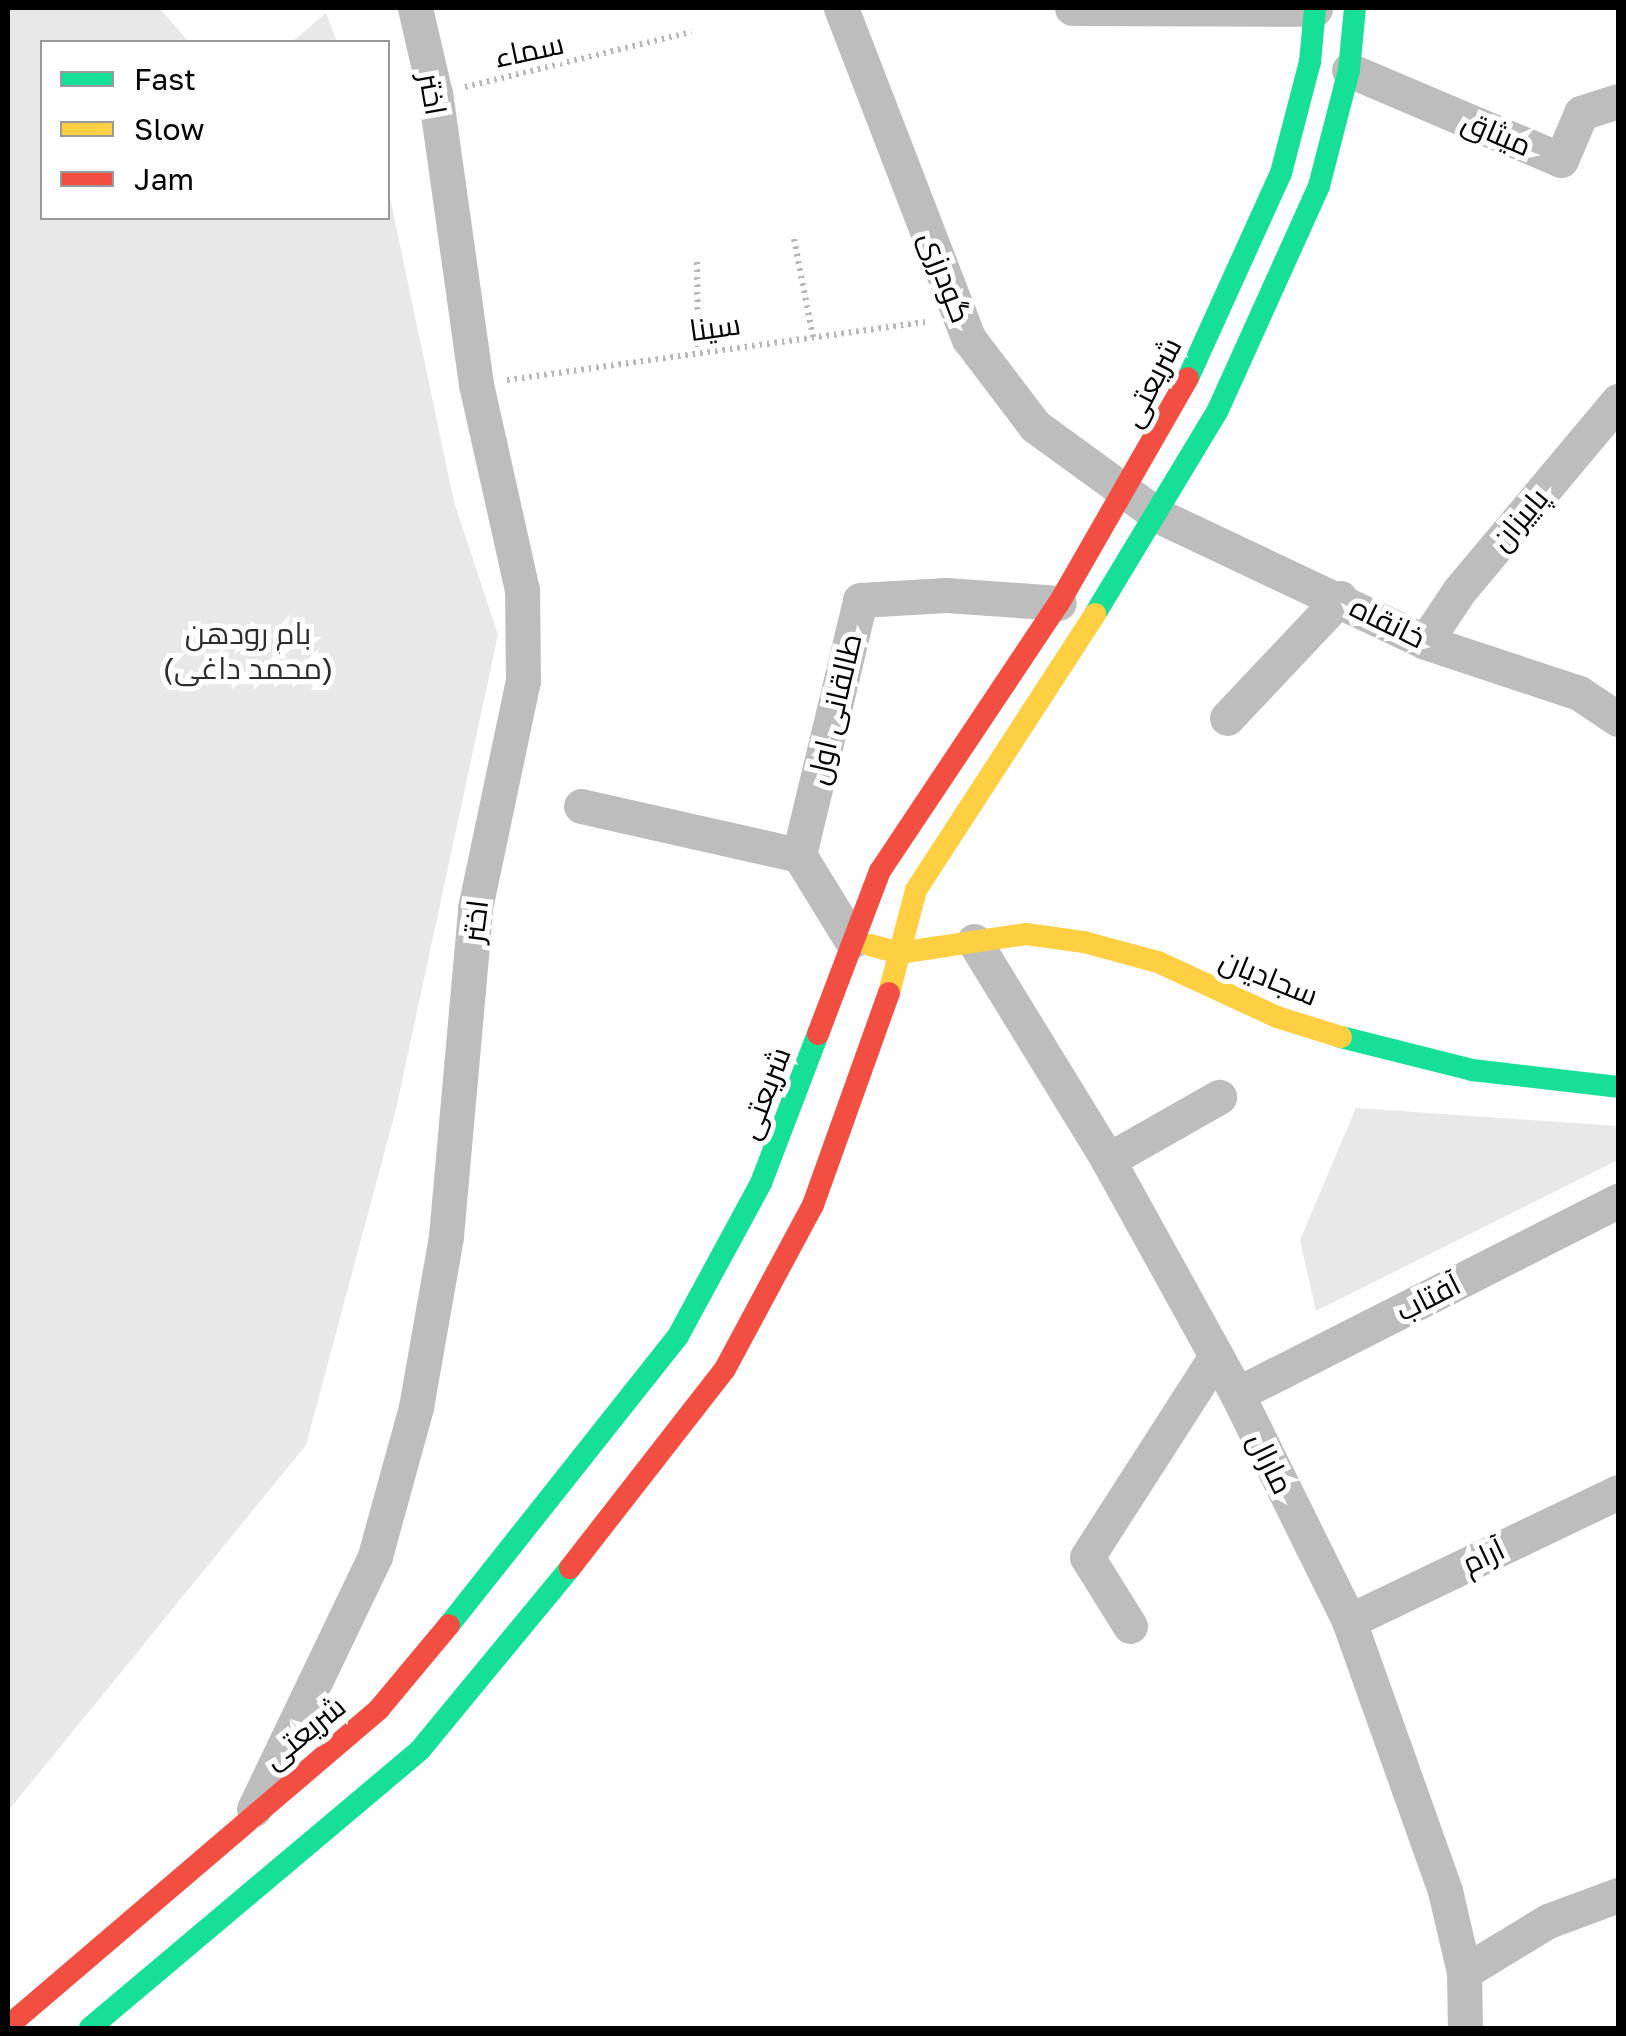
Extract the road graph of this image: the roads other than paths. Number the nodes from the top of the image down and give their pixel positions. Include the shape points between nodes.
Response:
1 (415, 8) edge
2 (841, 8) edge
3 (1072, 8) edge
4 (1315, 8) edge
5 (1355, 8) edge
6 (1349, 70) junction
7 (1618, 101) edge
8 (1618, 402) edge
9 (1125, 496) junction
10 (1159, 516) junction
11 (1340, 598) junction
12 (1059, 602) junction
13 (1426, 642) junction
14 (1612, 705) edge
15 (1227, 718) dead end
16 (581, 806) dead end
17 (799, 854) junction
18 (852, 940) junction
19 (974, 941) junction
20 (899, 953) junction
21 (1618, 1087) edge
22 (1218, 1097) dead end
23 (1108, 1160) junction
24 (1618, 1201) edge
25 (702, 1352) junction
26 (1216, 1356) junction
27 (1237, 1394) junction
28 (1618, 1492) edge
29 (1348, 1621) junction
30 (1130, 1626) dead end
31 (252, 1812) junction
32 (1618, 1894) edge
33 (1464, 1972) junction
34 (8, 2026) edge
35 (90, 2028) edge
36 (1464, 2028) edge

1 - 31 street, اختر via 435,94 476,384 522,590 523,681 475,908 446,1236 416,1406 375,1556
2 - 9 street, گودرزی via 969,339 1035,426
3 - 4 street
4 - 9 street, شریعتی via 1310,62 1281,173 1181,394
5 - 6 street, شریعتی
6 - 7 street, میثاق via 1561,160 1581,113
6 - 10 street, شریعتی via 1318,186 1217,412
8 - 13 street, پاییزان via 1459,591
9 - 10 street, گودرزی
9 - 12 street, شریعتی
10 - 11 street, خانقاه
10 - 20 street, شریعتی via 916,890
11 - 13 street, خانقاه
11 - 15 street
12 - 17 street, طالقانی اول via 946,595 860,600
12 - 18 street, شریعتی via 880,871
13 - 14 street, خانقاه
16 - 17 street
17 - 18 street
18 - 20 street
18 - 25 street, شریعتی
19 - 20 street, سجادیان
19 - 21 street, سجادیان via 1026,934 1084,942 1158,962 1276,1018 1376,1048 1472,1070
19 - 23 street, مارال
20 - 25 street, شریعتی via 874,1048 813,1204
22 - 23 street
23 - 26 street, مارال
24 - 27 street, آفتاب
25 - 31 street, شریعتی via 586,1460 379,1709
25 - 35 street, شریعتی via 630,1496 420,1750
26 - 27 street, مارال
26 - 30 street via 1086,1557
27 - 29 street, مارال
28 - 29 street, آرام
29 - 33 street, مارال via 1414,1795
31 - 34 street, شریعتی
32 - 33 street via 1548,1921
33 - 36 street, مارال

